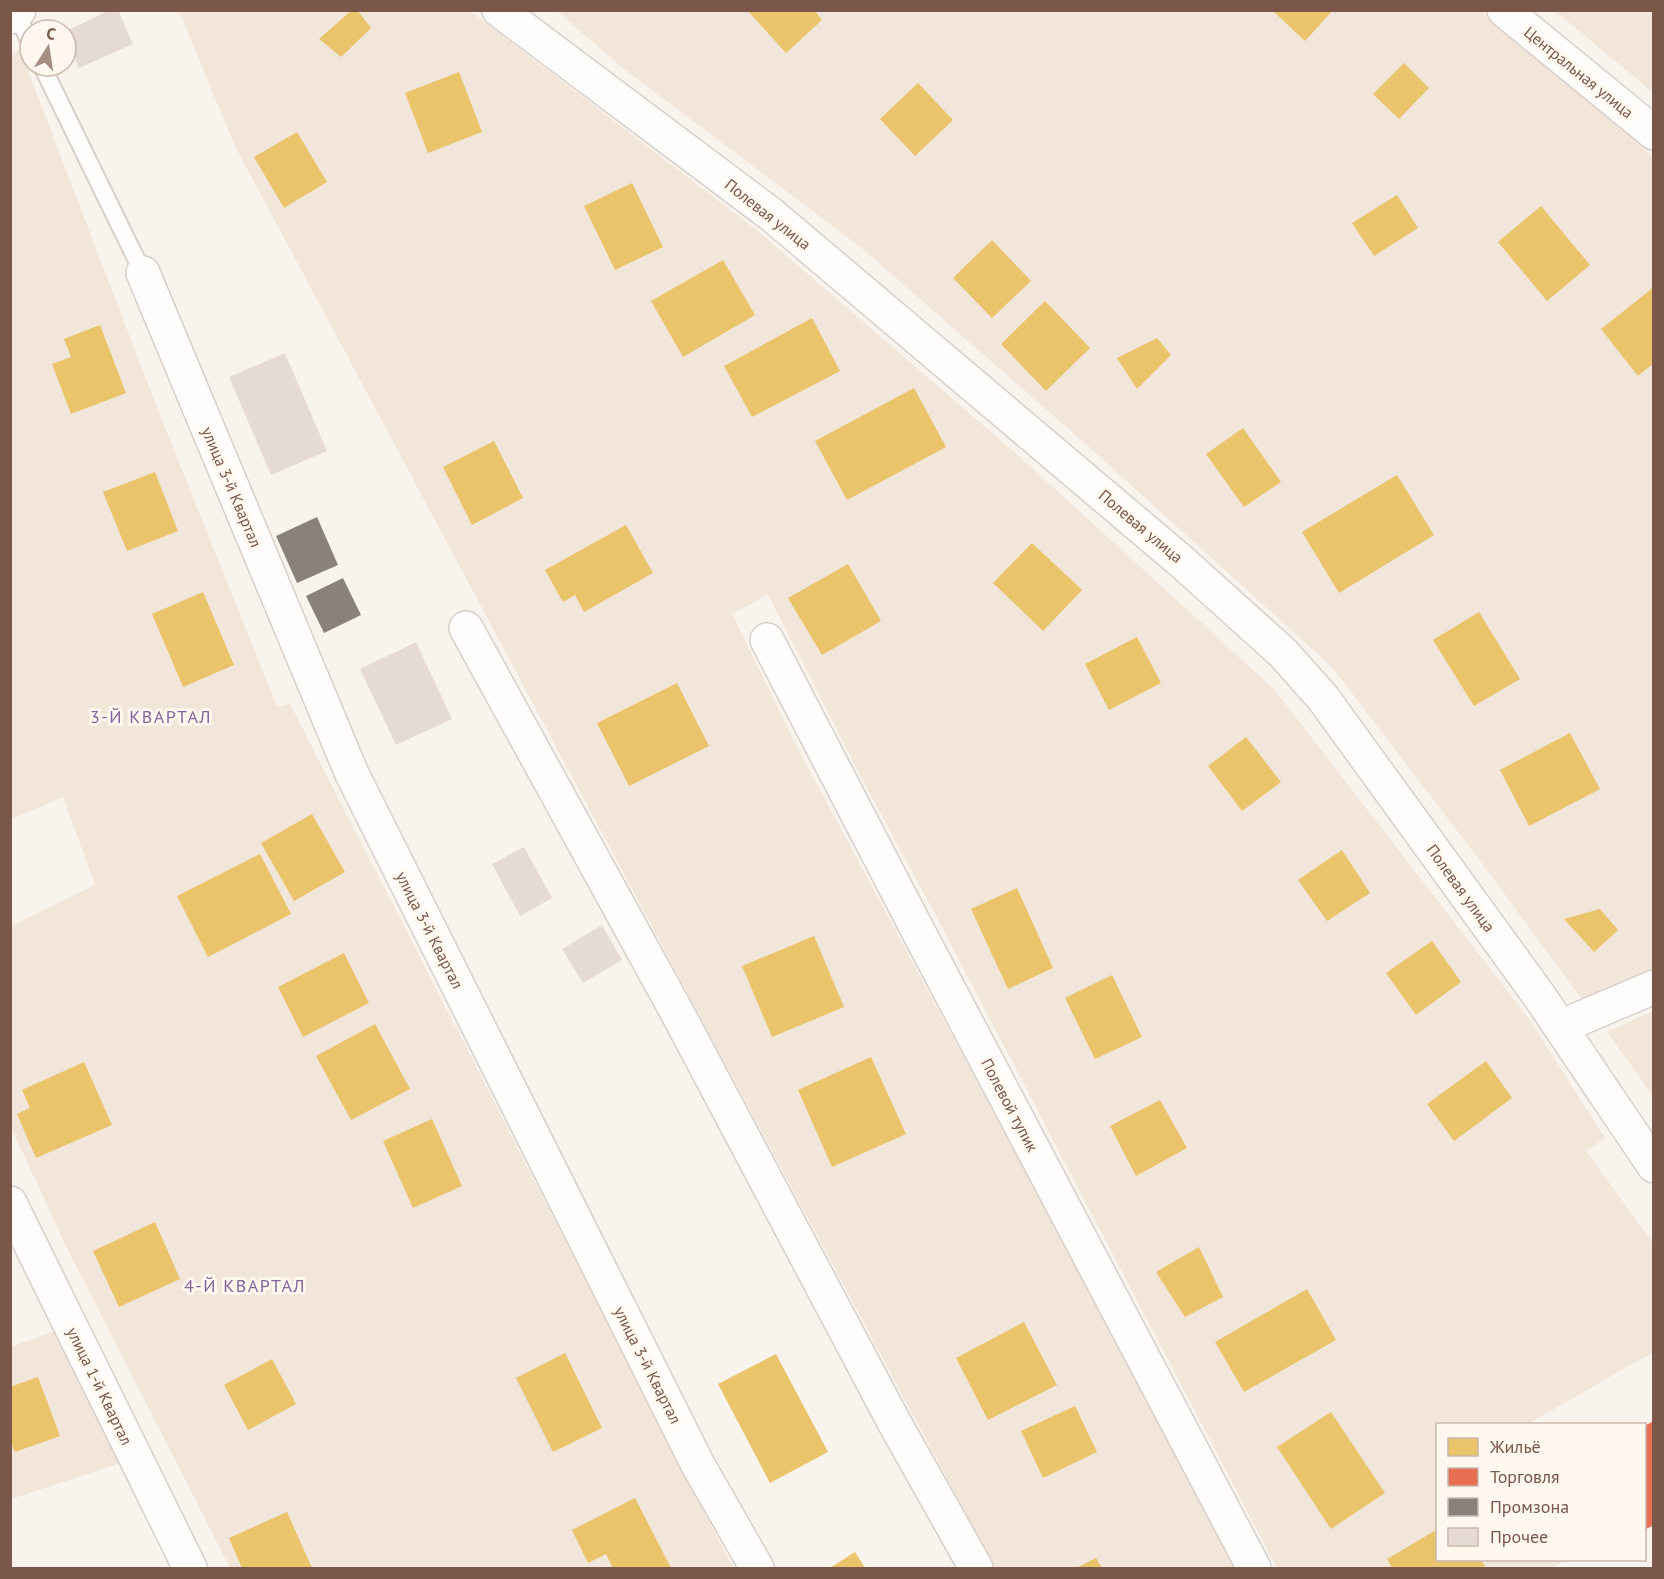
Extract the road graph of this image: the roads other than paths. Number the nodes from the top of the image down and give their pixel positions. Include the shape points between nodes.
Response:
1 (500, 10) edge
2 (1504, 10) edge
3 (48, 78) edge
4 (1653, 133) edge
5 (143, 273) joint
6 (466, 628) dead end
7 (767, 640) dead end
8 (1653, 987) edge
9 (1560, 1028) junction
10 (1653, 1166) edge
11 (10, 1203) edge
12 (190, 1569) edge
13 (757, 1569) edge
14 (976, 1569) edge
15 (1254, 1569) edge

1 - 9 street, Полевая улица via 772,215 1173,554 1283,653 1323,698
2 - 4 street, Центральная улица
3 - 5 lane
5 - 13 street, улица 3-й Квартал via 352,774 697,1463
6 - 14 street
7 - 15 street, Полевой тупик
8 - 9 street
9 - 10 street, Полевая улица
11 - 12 street, улица 1-й Квартал

